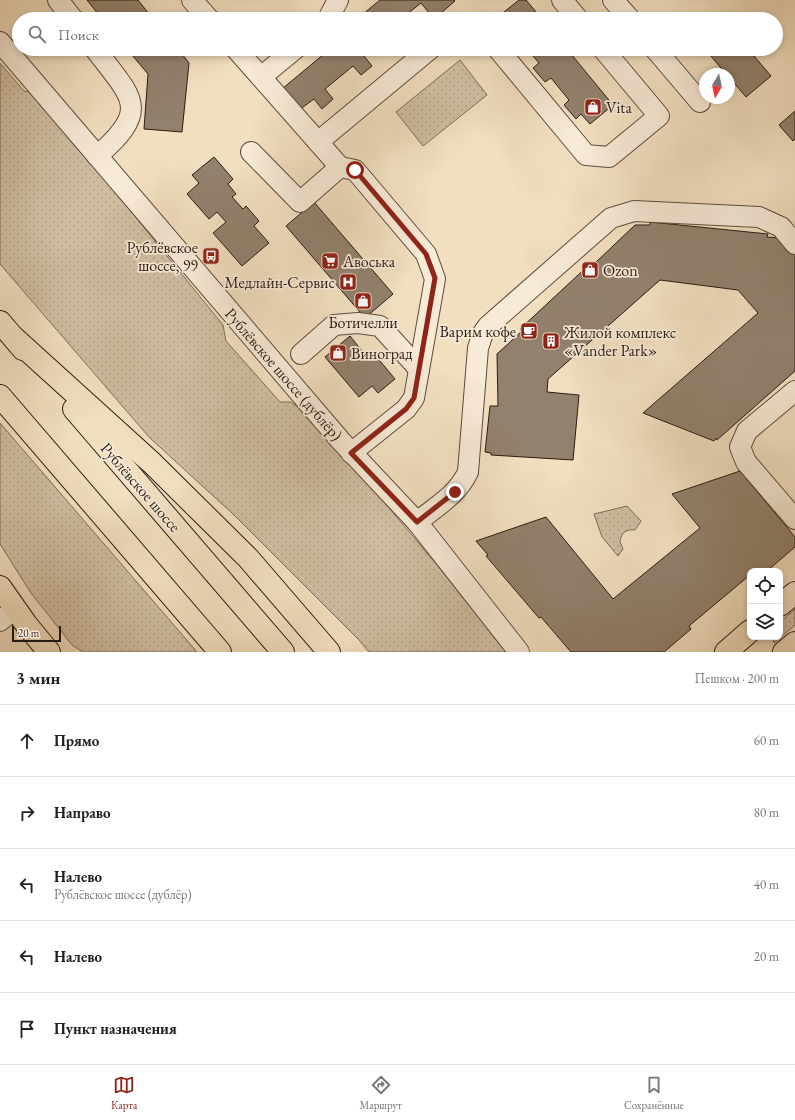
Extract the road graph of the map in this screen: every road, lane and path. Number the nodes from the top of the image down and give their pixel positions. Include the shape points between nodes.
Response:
1 (58, 0) edge
2 (192, 0) edge
3 (338, 0) edge
4 (562, 0) edge
5 (67, 12) edge
6 (203, 12) edge
7 (332, 12) edge
8 (572, 12) edge
9 (0, 42) edge
10 (100, 56) edge
11 (242, 56) edge
12 (286, 56) edge
13 (422, 56) edge
14 (504, 56) edge
15 (609, 56) edge
16 (661, 56) edge
17 (260, 77) junction
18 (699, 101) edge
19 (318, 142) junction
20 (251, 152) dead end
21 (97, 156) junction
22 (340, 167) junction
23 (795, 244) edge
24 (7, 330) edge
25 (301, 354) dead end
26 (419, 370) junction
27 (795, 391) edge
28 (0, 396) edge
29 (351, 453) junction
30 (795, 519) edge
31 (417, 522) junction
32 (0, 587) edge
33 (795, 592) edge
34 (782, 604) edge
35 (8, 615) edge
36 (747, 634) edge
37 (795, 642) edge
38 (49, 652) edge
39 (220, 652) edge
40 (283, 652) edge
41 (329, 652) edge
42 (519, 652) edge
43 (726, 652) edge
44 (784, 652) edge

1 - 5 street
2 - 6 street
3 - 7 street
4 - 8 street
9 - 21 street, Рублёвское шоссе (дублёр)
10 - 21 street via 129,95 132,112 126,127
11 - 17 street
12 - 17 street
13 - 19 street
14 - 15 street via 586,155 609,157 659,116
16 - 18 street
17 - 19 street
19 - 22 street
20 - 22 street via 300,202
21 - 29 street, Рублёвское шоссе (дублёр)
22 - 26 street via 355,170 426,254 435,278
23 - 31 street via 781,227 759,217 634,211 611,218 494,320 483,333 478,348 468,472 462,485 455,492
24 - 40 main road, Рублёвское шоссе
24 - 41 main road via 152,463 242,553
25 - 26 street via 334,326 358,323 380,326
26 - 29 street via 414,398 406,409
27 - 30 street via 747,431 740,447 742,458 767,498
28 - 39 main road
29 - 31 street, Рублёвское шоссе (дублёр)
31 - 42 street, Рублёвское шоссе (дублёр)
32 - 35 main road
33 - 34 main road
35 - 38 main road
36 - 43 main road
37 - 44 main road

